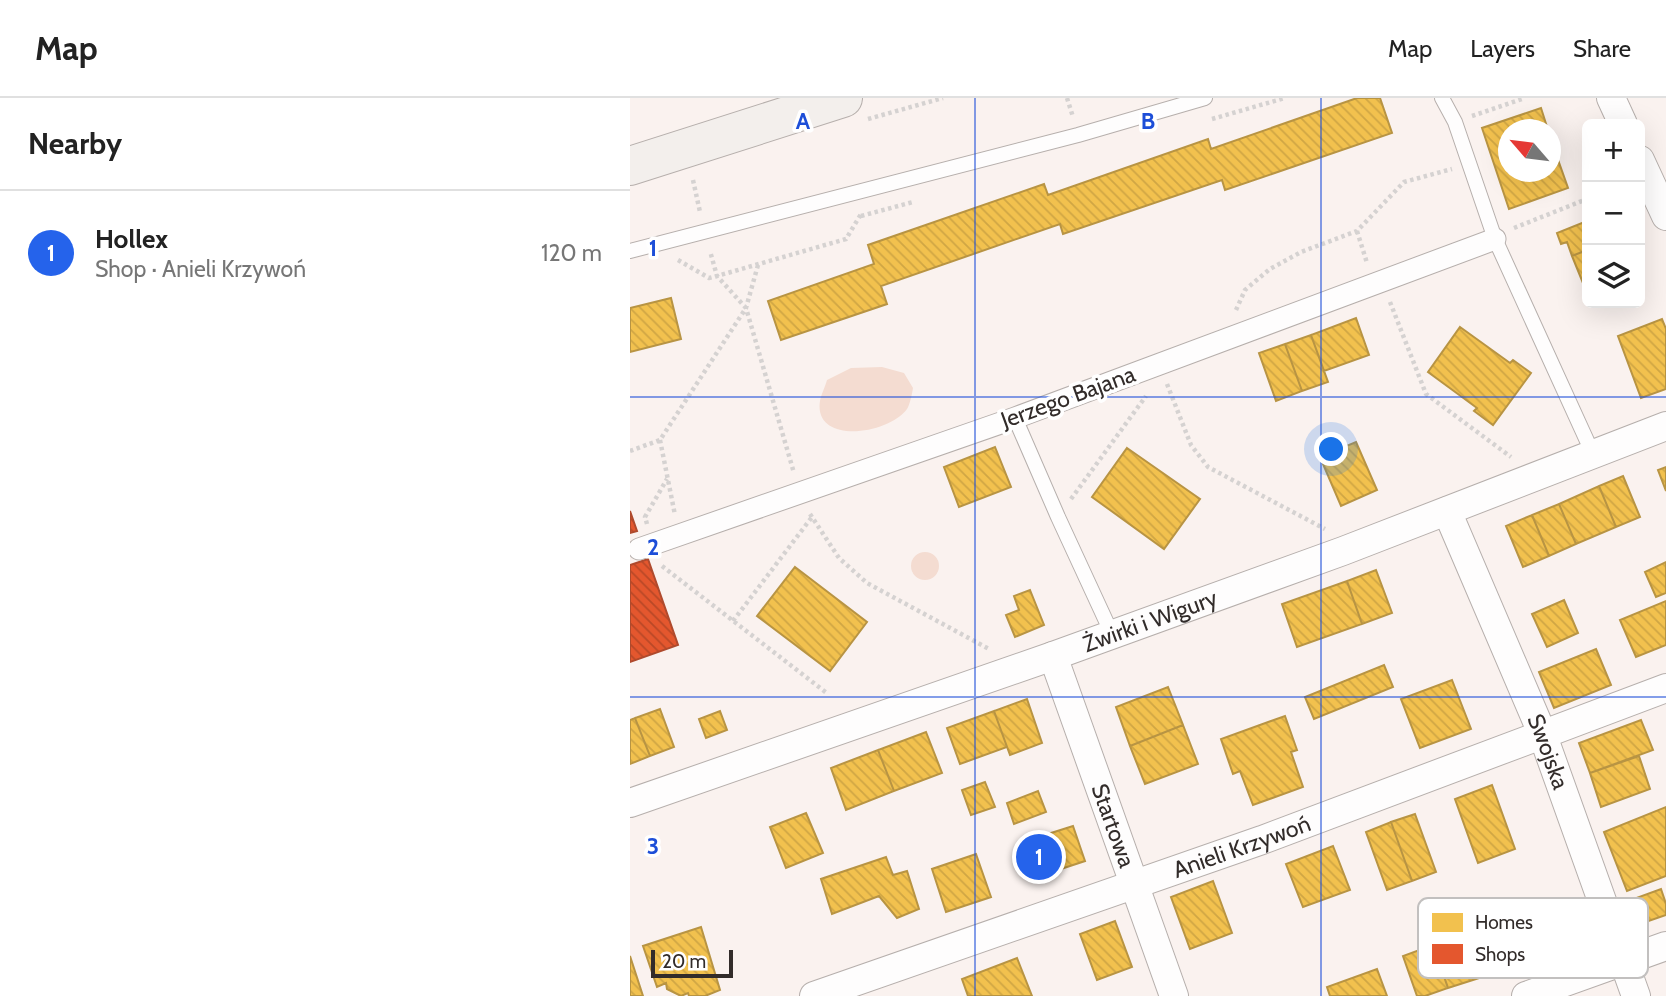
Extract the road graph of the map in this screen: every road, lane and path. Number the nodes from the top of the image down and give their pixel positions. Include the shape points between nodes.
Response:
1 (843, 98) edge
2 (1205, 98) edge
3 (1442, 98) edge
4 (1525, 98) edge
5 (1611, 98) edge
6 (1621, 119) edge
7 (1455, 122) junction
8 (1470, 165) junction
9 (630, 166) edge
10 (691, 170) dead end
11 (1645, 170) edge
12 (856, 194) junction
13 (1582, 201) edge
14 (1666, 214) edge
15 (1357, 231) junction
16 (704, 232) junction
17 (1494, 238) junction
18 (630, 251) edge
19 (674, 258) dead end
20 (717, 276) junction
21 (1378, 283) junction
22 (1221, 341) junction
23 (1162, 368) junction
24 (1015, 418) junction
25 (1666, 426) edge
26 (660, 440) junction
27 (630, 451) edge
28 (1593, 454) junction
29 (668, 479) junction
30 (1524, 481) junction
31 (1068, 503) dead end
32 (1447, 511) junction
33 (812, 517) dead end
34 (679, 536) junction
35 (646, 546) junction
36 (1343, 551) junction
37 (733, 621) junction
38 (1112, 634) junction
39 (1053, 656) junction
40 (1666, 688) edge
41 (828, 694) dead end
42 (1542, 733) junction
43 (630, 803) edge
44 (1133, 884) junction
45 (1602, 898) edge
46 (1666, 946) edge
47 (1648, 952) edge
48 (1576, 978) edge
49 (1630, 978) edge
50 (814, 996) edge
51 (1174, 996) edge
52 (1526, 996) edge
53 (1636, 996) edge

1 - 9 main road
2 - 12 lane
3 - 7 lane
4 - 7 path
5 - 6 street
7 - 8 lane
8 - 15 path via 1404,182
8 - 17 lane
10 - 16 path
11 - 14 street
12 - 16 lane
12 - 20 path via 861,216 846,239
13 - 17 path
15 - 21 path
15 - 22 path via 1270,269 1245,290
16 - 18 lane
16 - 20 path
17 - 21 street, Jerzego Bajana
17 - 28 lane
19 - 20 path via 709,278
20 - 26 path via 746,308
21 - 22 street, Jerzego Bajana
21 - 30 path via 1426,394 1513,459
22 - 23 street, Jerzego Bajana
23 - 24 street, Jerzego Bajana
23 - 31 path
23 - 36 path via 1191,445 1208,467 1336,536
24 - 34 street, Jerzego Bajana
24 - 38 lane
25 - 28 street, Żwirki i Wigury
26 - 27 path
26 - 29 path
28 - 30 street, Żwirki i Wigury
29 - 34 path
29 - 35 path via 645,517
30 - 32 street, Żwirki i Wigury
32 - 36 street, Żwirki i Wigury
32 - 42 street, Swojska
33 - 37 path
34 - 35 street, Jerzego Bajana
35 - 37 path
36 - 38 street, Żwirki i Wigury
37 - 41 path
38 - 39 street, Żwirki i Wigury
39 - 43 street, Żwirki i Wigury
39 - 44 street, Startowa
40 - 42 street, Anieli Krzywoń
42 - 44 street, Anieli Krzywoń
42 - 45 street, Swojska
44 - 50 street, Anieli Krzywoń
44 - 51 street, Startowa
46 - 47 street
48 - 52 street
49 - 53 street, Swojska

